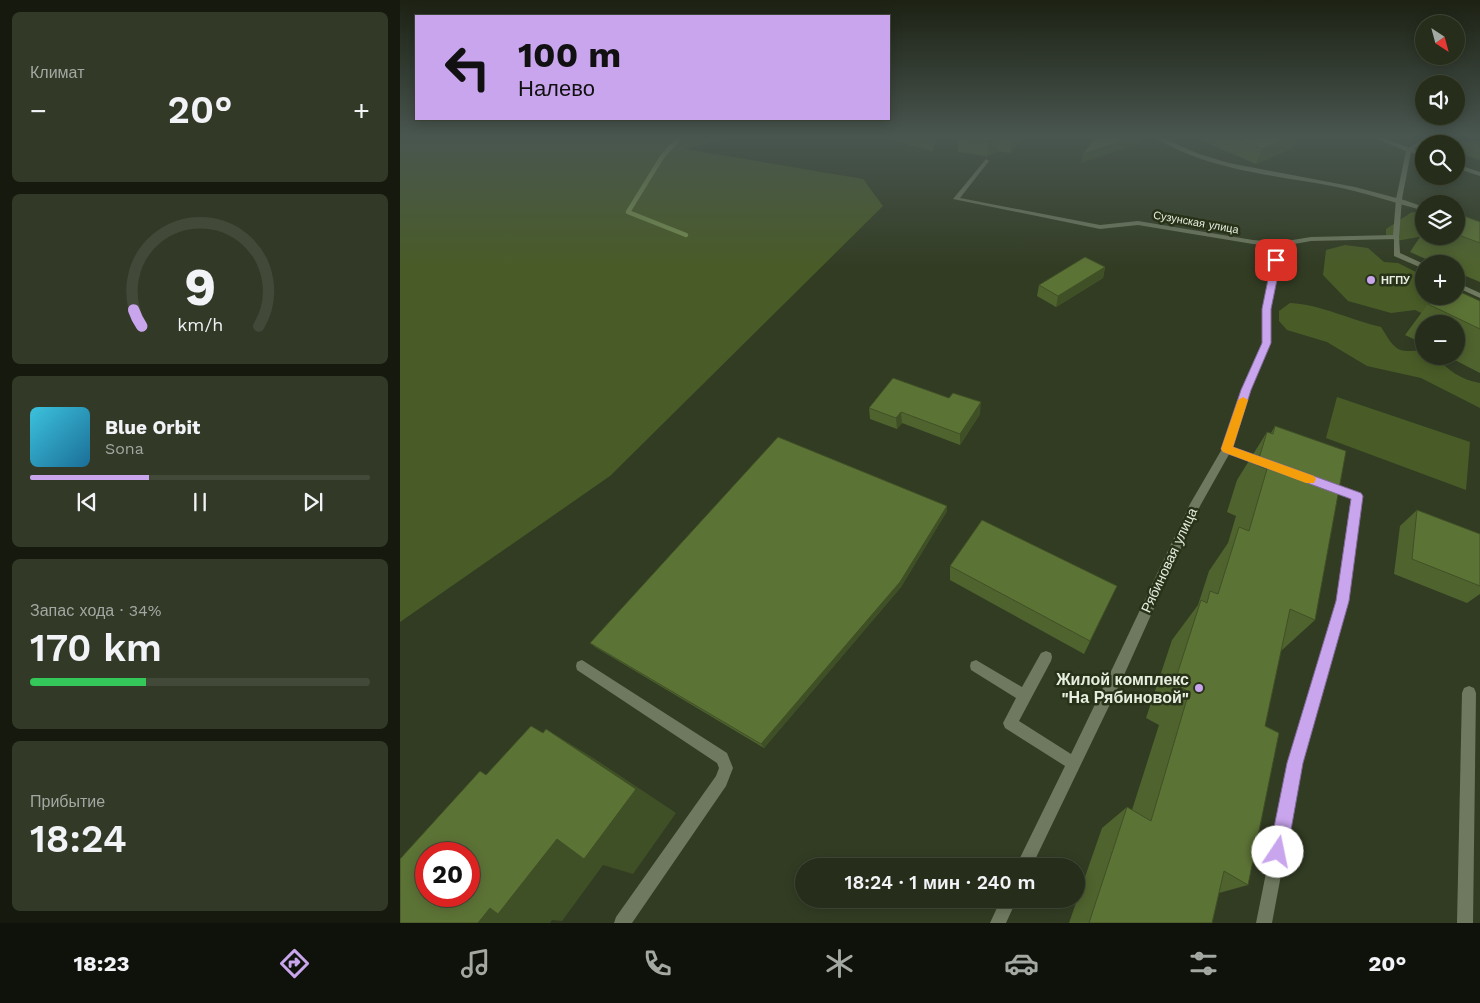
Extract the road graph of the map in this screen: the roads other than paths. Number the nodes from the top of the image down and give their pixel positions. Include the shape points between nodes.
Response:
1 (971, 181) edge
2 (1320, 181) edge
3 (1403, 181) edge
4 (1399, 199) junction
5 (1415, 205) edge
6 (1396, 237) junction
7 (1280, 244) junction
8 (1415, 263) edge
9 (1465, 288) edge
10 (1480, 296) edge
11 (1227, 449) junction
12 (1274, 466) edge
13 (1320, 483) edge
14 (1046, 657) dead end
15 (582, 666) dead end
16 (976, 666) dead end
17 (1469, 692) dead end
18 (1025, 696) junction
19 (1073, 764) junction
20 (1028, 858) edge
21 (1005, 908) edge
22 (622, 923) edge
23 (998, 923) edge
24 (1264, 923) edge
25 (1465, 923) edge

1 - 7 street, Сузунская улица via 956,199 1100,227 1138,223
2 - 4 street
3 - 4 street
4 - 5 street
4 - 6 street
6 - 7 street, Сузунская улица via 1311,239
6 - 8 street via 1397,254
7 - 11 street, Рябиновая улица via 1266,309 1266,343 1246,390
9 - 10 street
11 - 12 street
11 - 19 street, Рябиновая улица via 1195,504
13 - 24 street via 1357,496 1354,520 1342,601 1295,763
14 - 18 street
15 - 22 street via 722,758 726,768 721,780
16 - 18 street
17 - 25 street
18 - 19 street via 1010,723
19 - 20 street, Рябиновая улица
21 - 23 street

